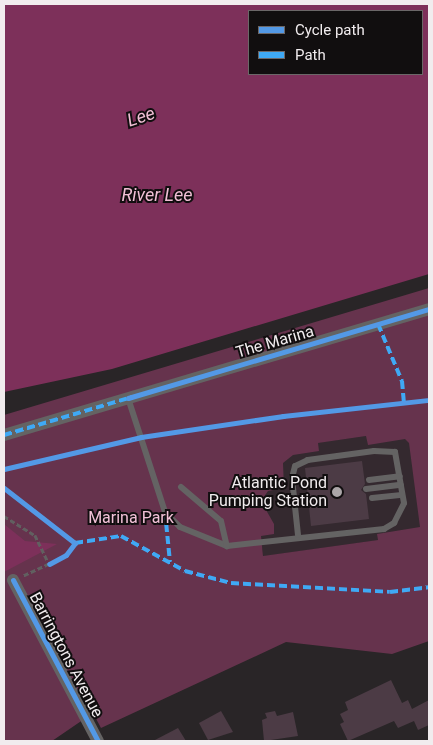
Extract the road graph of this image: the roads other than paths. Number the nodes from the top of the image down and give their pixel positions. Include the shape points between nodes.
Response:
1 (429, 309) edge
2 (128, 398) junction
3 (4, 435) edge
4 (400, 476) junction
5 (368, 480) dead end
6 (401, 485) junction
7 (181, 488) dead end
8 (366, 489) dead end
9 (402, 495) junction
10 (372, 498) dead end
11 (298, 536) junction
12 (227, 546) junction
13 (13, 580) road end
14 (98, 741) edge

1 - 2 street, The Marina
2 - 3 street, The Marina
2 - 12 lane via 165,512 180,527
4 - 5 lane
4 - 6 lane
4 - 11 lane via 398,457 388,449 300,462 292,478
6 - 8 lane
6 - 9 lane
7 - 12 lane via 221,521
9 - 10 lane
9 - 11 lane via 402,509 394,523 384,529 305,538
11 - 12 lane
13 - 14 street, Barringtons Avenue

